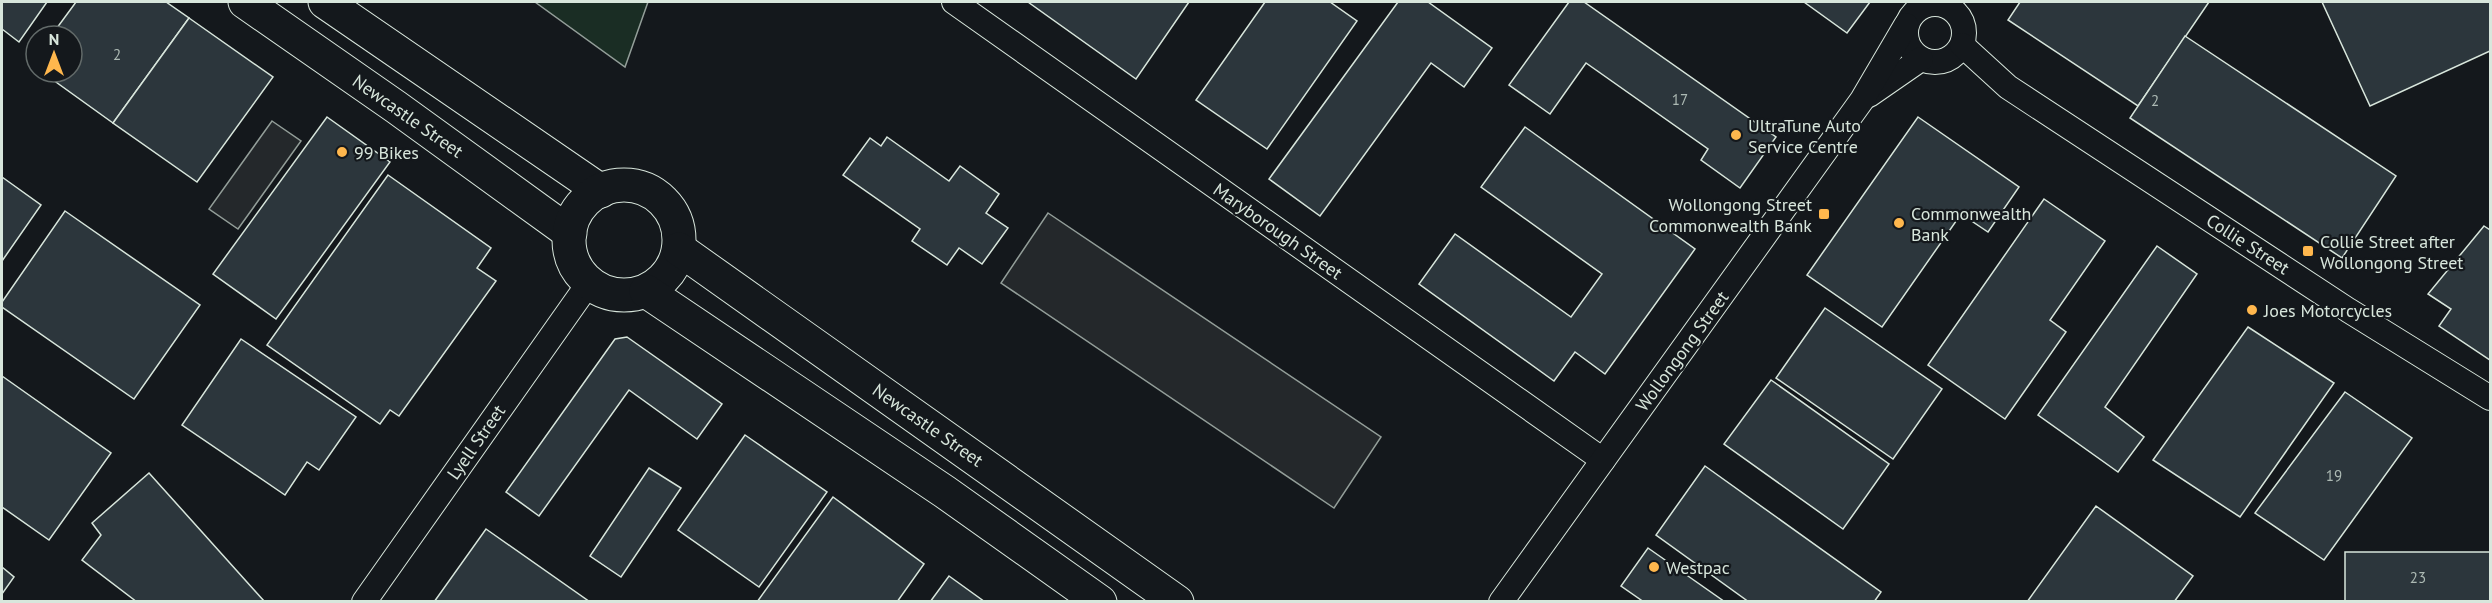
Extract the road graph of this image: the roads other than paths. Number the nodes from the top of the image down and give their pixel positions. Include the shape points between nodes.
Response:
1 (245, 2) edge
2 (325, 2) edge
3 (954, 2) edge
4 (1957, 6) edge
5 (1914, 13) edge
6 (1943, 55) junction
7 (1862, 100) junction
8 (602, 191) junction
9 (570, 233) junction
10 (679, 249) junction
11 (589, 282) junction
12 (646, 291) junction
13 (2490, 398) edge
14 (1603, 460) junction
15 (364, 602) edge
16 (1100, 602) edge
17 (1178, 602) edge
18 (1501, 602) edge

1 - 9 main road, Newcastle Street
2 - 8 main road
3 - 14 street, Maryborough Street
4 - 5 street via 1936,3 1922,6
4 - 6 street via 1964,28
5 - 6 street via 1906,37 1910,48
5 - 7 street, Wollongong Street
6 - 7 street, Wollongong Street
6 - 13 street, Collie Street via 2008,87 2348,310
7 - 14 street, Wollongong Street
8 - 9 main road via 580,208
8 - 10 main road via 630,186 658,197 675,220
9 - 11 main road via 571,255
10 - 12 main road via 668,274
10 - 17 main road, Newcastle Street
11 - 12 main road via 616,295
11 - 15 street, Lyell Street
12 - 16 main road via 945,492
14 - 18 street, Wollongong Street

